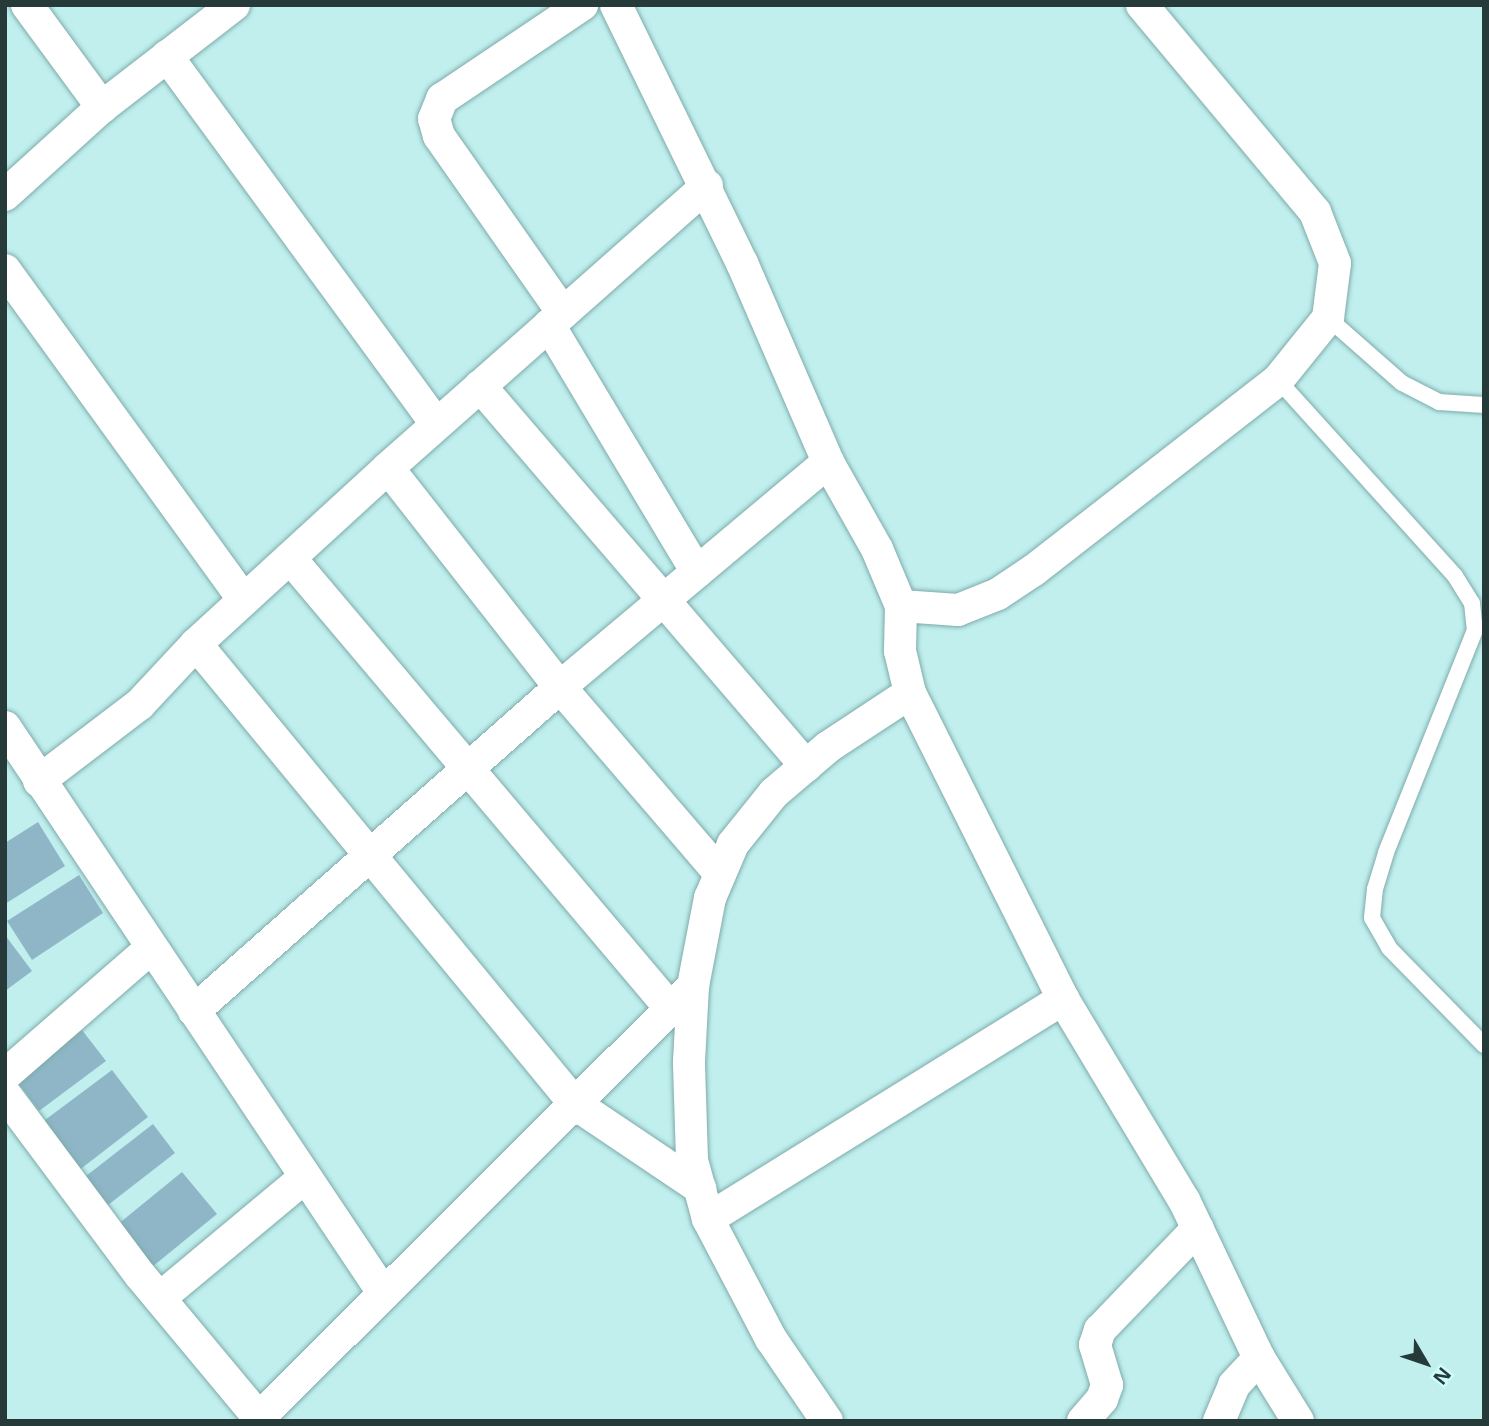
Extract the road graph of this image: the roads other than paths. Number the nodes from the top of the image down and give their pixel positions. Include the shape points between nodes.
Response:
1 (27, 5) edge
2 (234, 5) edge
3 (582, 5) edge
4 (616, 5) edge
5 (1142, 5) edge
6 (167, 56) junction
7 (102, 107) junction
8 (707, 186) junction
9 (5, 195) edge
10 (5, 270) edge
11 (1328, 318) junction
12 (556, 319) junction
13 (1278, 380) junction
14 (480, 386) junction
15 (1484, 405) edge
16 (436, 424) junction
17 (828, 462) junction
18 (388, 468) junction
19 (290, 558) junction
20 (697, 572) junction
21 (244, 600) junction
22 (663, 601) junction
23 (901, 606) junction
24 (196, 644) junction
25 (560, 687) junction
26 (909, 692) junction
27 (5, 727) edge
28 (806, 766) junction
29 (465, 771) junction
30 (39, 781) junction
31 (368, 856) junction
32 (720, 874) junction
33 (151, 948) junction
34 (693, 986) junction
35 (1063, 999) junction
36 (671, 1009) junction
37 (194, 1011) junction
38 (1484, 1045) edge
39 (5, 1075) edge
40 (5, 1094) edge
41 (575, 1104) junction
42 (305, 1177) junction
43 (700, 1188) junction
44 (708, 1219) junction
45 (1198, 1228) junction
46 (384, 1294) junction
47 (160, 1298) junction
48 (1259, 1358) junction
49 (257, 1419) edge
50 (828, 1421) edge
51 (1083, 1421) edge
52 (1219, 1421) edge
53 (1297, 1421) edge

1 - 7 street
2 - 6 street
3 - 12 street via 442,99 434,119 439,136
4 - 8 street
5 - 11 street via 1315,212 1335,263
6 - 7 street
6 - 16 street
7 - 9 street
8 - 12 street
8 - 17 street
10 - 21 street
11 - 13 street
11 - 15 lane via 1402,383 1439,402
12 - 14 street
12 - 20 street
13 - 23 street via 998,594 958,610
13 - 38 lane via 1455,576 1472,603 1475,630 1386,853 1374,889 1372,918 1390,948
14 - 16 street
14 - 22 street
16 - 18 street
17 - 20 street
17 - 23 street via 877,549
18 - 19 street
18 - 25 street
19 - 21 street
19 - 29 street
20 - 22 street
21 - 24 street
22 - 25 street
22 - 28 street
23 - 26 street via 900,651
24 - 30 street via 122,719
24 - 31 street
25 - 29 street
25 - 32 street
26 - 28 street
26 - 35 street
27 - 30 street
28 - 32 street via 774,793 733,844
29 - 31 street
29 - 36 street
30 - 33 street
31 - 37 street
31 - 41 street
32 - 34 street via 710,898
33 - 37 street
33 - 39 street
34 - 36 street
34 - 43 street via 689,1062 692,1160
35 - 44 street
35 - 45 street
36 - 41 street
37 - 42 street
40 - 47 street
41 - 43 street
41 - 46 street
42 - 46 street
42 - 47 street
43 - 44 street
44 - 50 street via 771,1339
45 - 48 street
45 - 51 street via 1100,1330 1095,1345 1107,1385 1102,1399
46 - 49 street
47 - 49 street
48 - 52 street via 1234,1385
48 - 53 street

